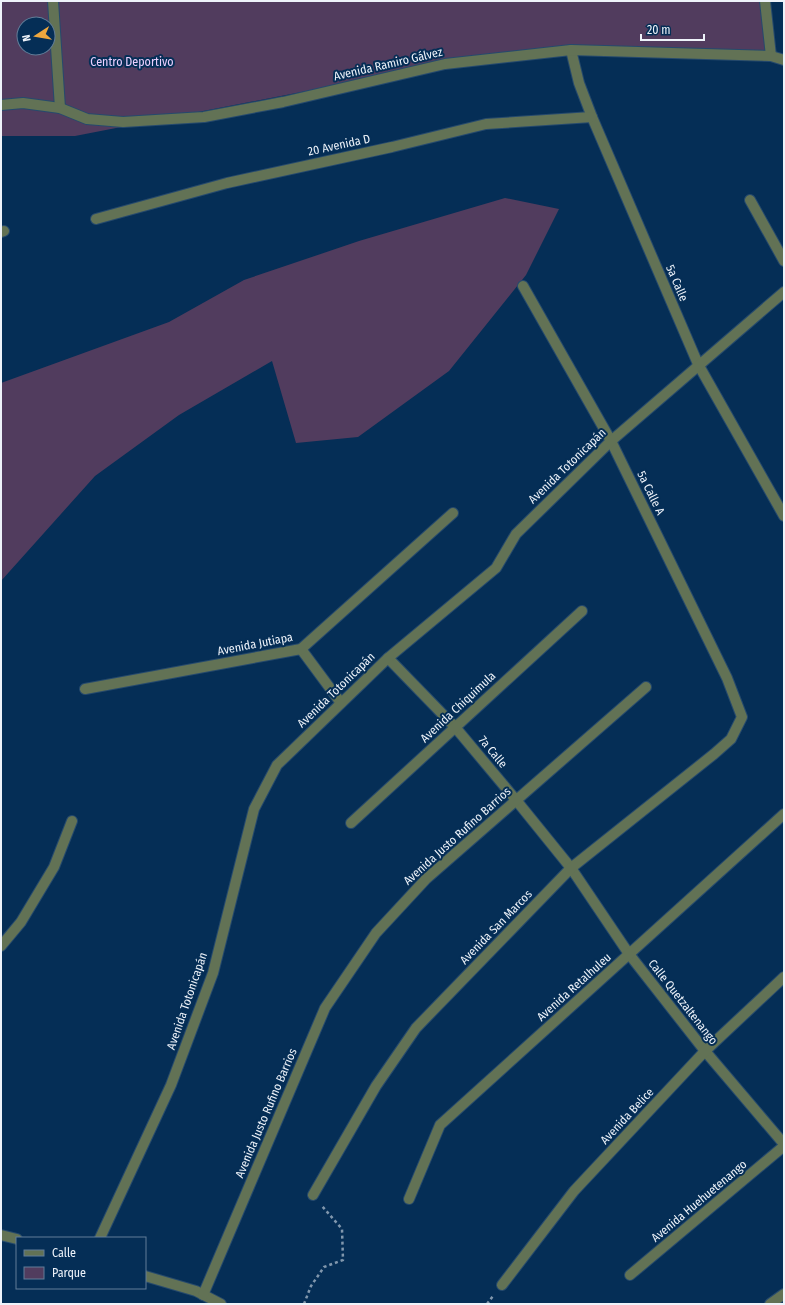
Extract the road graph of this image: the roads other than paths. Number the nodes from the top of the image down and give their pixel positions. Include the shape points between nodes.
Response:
1 (53, 1) edge
2 (765, 1) edge
3 (571, 50) junction
4 (771, 56) junction
5 (784, 60) edge
6 (22, 103) junction
7 (1, 105) edge
8 (60, 108) junction
9 (1, 112) edge
10 (592, 117) junction
11 (750, 200) dead end
12 (96, 219) dead end
13 (784, 261) edge
14 (523, 286) dead end
15 (784, 292) edge
16 (698, 364) junction
17 (611, 441) junction
18 (453, 513) dead end
19 (784, 516) edge
20 (582, 611) dead end
21 (302, 649) junction
22 (388, 658) junction
23 (646, 687) dead end
24 (85, 689) dead end
25 (341, 703) junction
26 (742, 717) joint
27 (455, 727) junction
28 (516, 800) junction
29 (784, 814) edge
30 (72, 820) dead end
31 (351, 823) dead end
32 (571, 868) junction
33 (1, 946) edge
34 (629, 954) junction
35 (784, 977) edge
36 (705, 1051) junction
37 (784, 1145) edge
38 (313, 1195) road end
39 (408, 1199) dead end
40 (1, 1235) edge
41 (100, 1237) edge
42 (16, 1239) edge
43 (630, 1275) dead end
44 (146, 1276) edge
45 (502, 1285) dead end
46 (784, 1294) edge
47 (203, 1295) junction
48 (220, 1304) edge
49 (770, 1304) edge

1 - 8 street
2 - 4 street
3 - 4 street, Avenida Ramiro Gálvez
3 - 8 street, Avenida Ramiro Gálvez via 445,64 283,102 204,117 123,122 87,119
3 - 10 street, 5a Calle via 579,84
4 - 5 street, Avenida Ramiro Gálvez
6 - 7 street, Avenida Ramiro Gálvez
6 - 8 street, Avenida Ramiro Gálvez
6 - 9 street
10 - 12 street, 20 Avenida D via 486,124 226,183
10 - 16 street, 5a Calle
11 - 13 street
14 - 17 street, 5a Calle A
15 - 16 street, Avenida Totonicapán
16 - 17 street, Avenida Totonicapán
16 - 19 street, 5a Calle
17 - 22 street, Avenida Totonicapán via 516,534 496,568
17 - 26 street, 5a Calle A via 726,678
18 - 21 street, Avenida Jutiapa
20 - 27 street, Avenida Chiquimula
21 - 24 street, Avenida Jutiapa
21 - 25 street
22 - 25 street, Avenida Totonicapán
22 - 27 street, 7a Calle
23 - 28 street, Avenida Justo Rufino Barrios
25 - 41 street, Avenida Totonicapán via 276,765 254,809 213,973 171,1085
26 - 32 street, Avenida San Marcos via 731,739
27 - 28 street, 7a Calle
27 - 31 street, Avenida Chiquimula
28 - 32 street, 7a Calle
28 - 47 street, Avenida Justo Rufino Barrios via 426,879 376,933 325,1008
29 - 34 street, Avenida Retalhuleu
30 - 33 street via 54,867 21,922
32 - 34 street, Calle Quetzaltenango
32 - 38 street, Avenida San Marcos via 416,1028 376,1086
34 - 36 street, Calle Quetzaltenango
34 - 39 street, Avenida Retalhuleu via 440,1125
35 - 36 street, Avenida Belice
36 - 37 street, Calle Quetzaltenango
36 - 45 street, Avenida Belice via 574,1191
37 - 43 street, Avenida Huehuetenango
40 - 42 street
44 - 47 street
46 - 49 street
47 - 48 street

